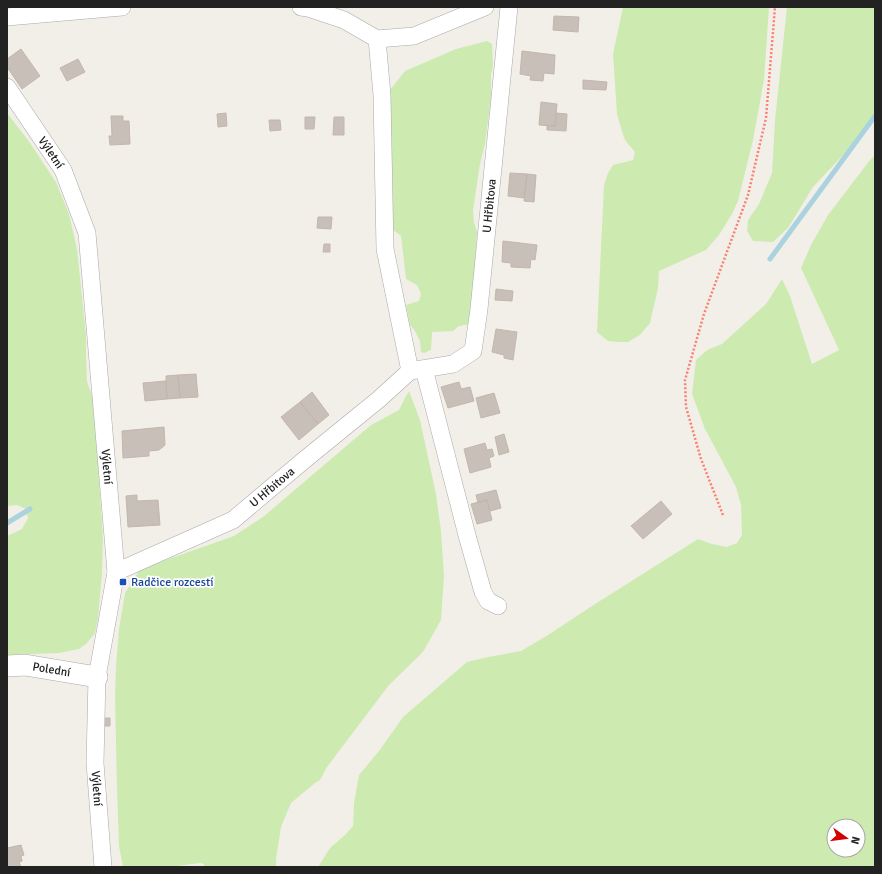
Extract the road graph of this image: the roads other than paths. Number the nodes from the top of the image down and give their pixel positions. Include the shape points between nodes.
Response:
1 (122, 7) edge
2 (301, 7) edge
3 (485, 7) edge
4 (509, 7) edge
5 (7, 17) edge
6 (377, 39) junction
7 (7, 87) edge
8 (417, 370) junction
9 (116, 572) junction
10 (498, 606) dead end
11 (7, 666) edge
12 (97, 677) junction
13 (103, 867) edge

1 - 5 street
2 - 6 street via 344,20
3 - 6 street via 414,36
4 - 8 street, U Hřbitova via 473,351 452,364
6 - 8 street via 382,95 385,249
7 - 9 street, Výletní via 63,170 87,233
8 - 9 street, U Hřbitova via 233,520
8 - 10 street via 483,592 488,601
9 - 12 street, Výletní
11 - 12 street, Polední via 24,665
12 - 13 street, Výletní via 95,763

